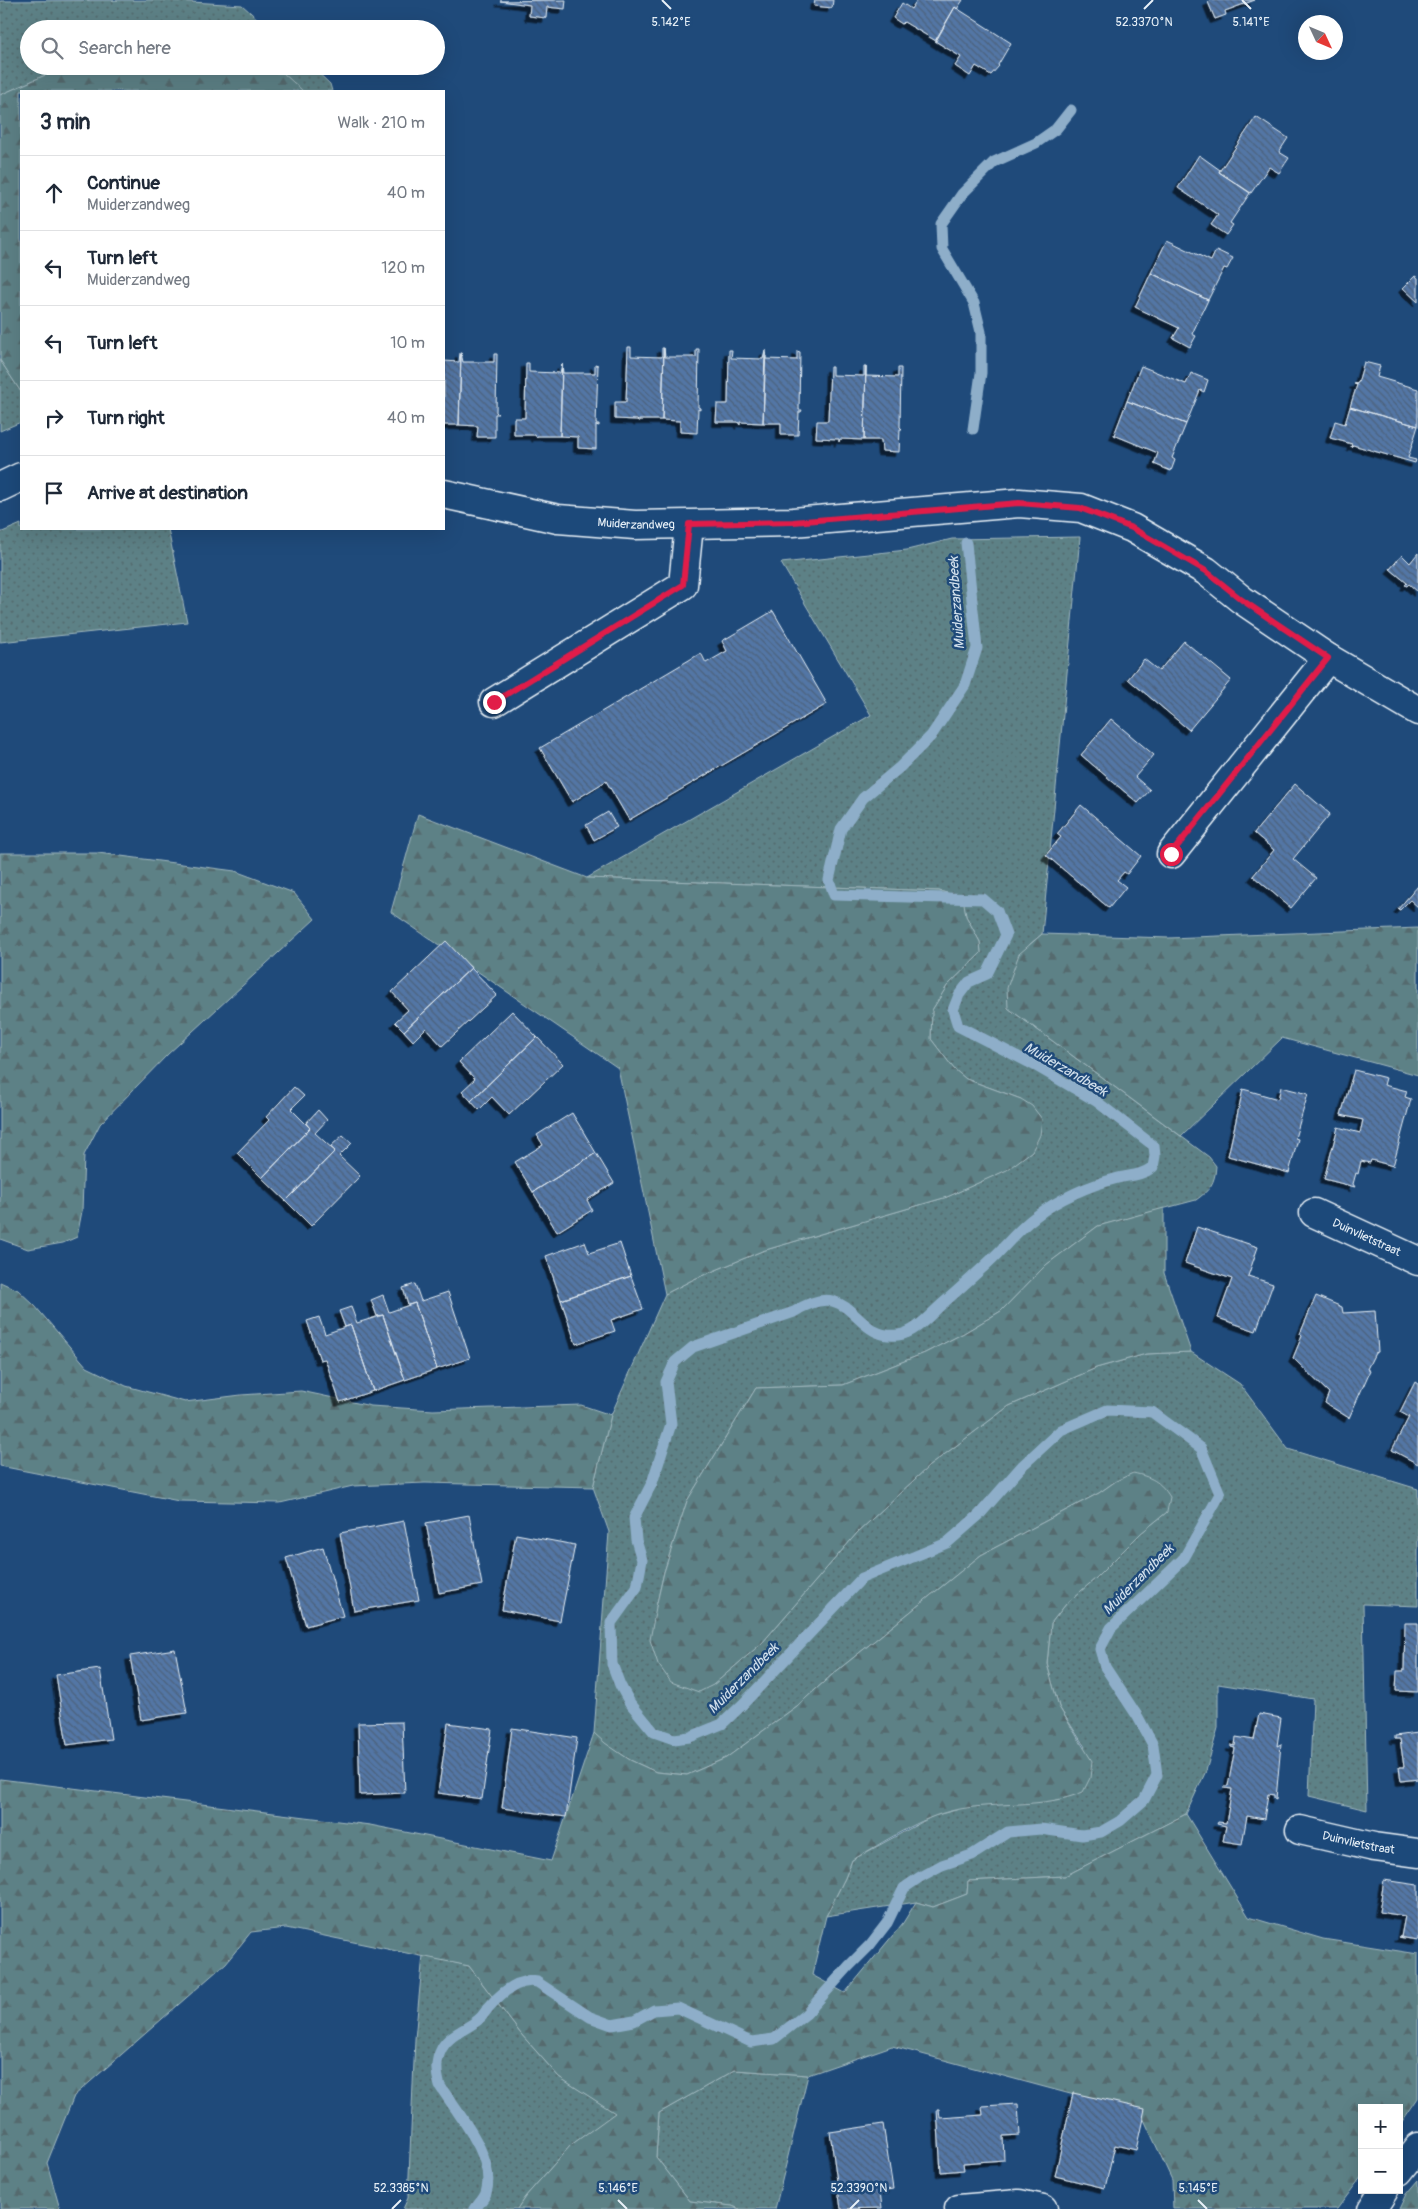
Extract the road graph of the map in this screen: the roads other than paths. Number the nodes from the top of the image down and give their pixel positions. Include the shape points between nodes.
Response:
1 (20, 477) edge
2 (0, 487) edge
3 (445, 494) edge
4 (689, 524) junction
5 (1328, 658) junction
6 (494, 702) dead end
7 (1418, 711) edge
8 (1171, 854) dead end
9 (1314, 1213) dead end
10 (1418, 1261) edge
11 (1300, 1830) dead end
12 (1418, 1853) edge
13 (1418, 2147) edge
14 (1403, 2166) edge
15 (1381, 2194) edge
16 (959, 2209) edge
17 (1043, 2209) edge
18 (1372, 2209) edge

1 - 2 street
3 - 4 street, Muiderzandweg via 558,519 635,525
4 - 5 street, Muiderzandweg via 793,522 1019,503 1080,508 1132,528 1206,571 1242,600
4 - 6 street via 683,585
5 - 7 street, Muiderzandweg
5 - 8 street
9 - 10 street, Duinvlietstraat
11 - 12 street, Duinvlietstraat via 1374,1848
13 - 14 street
15 - 18 street
16 - 17 street via 1019,2204

